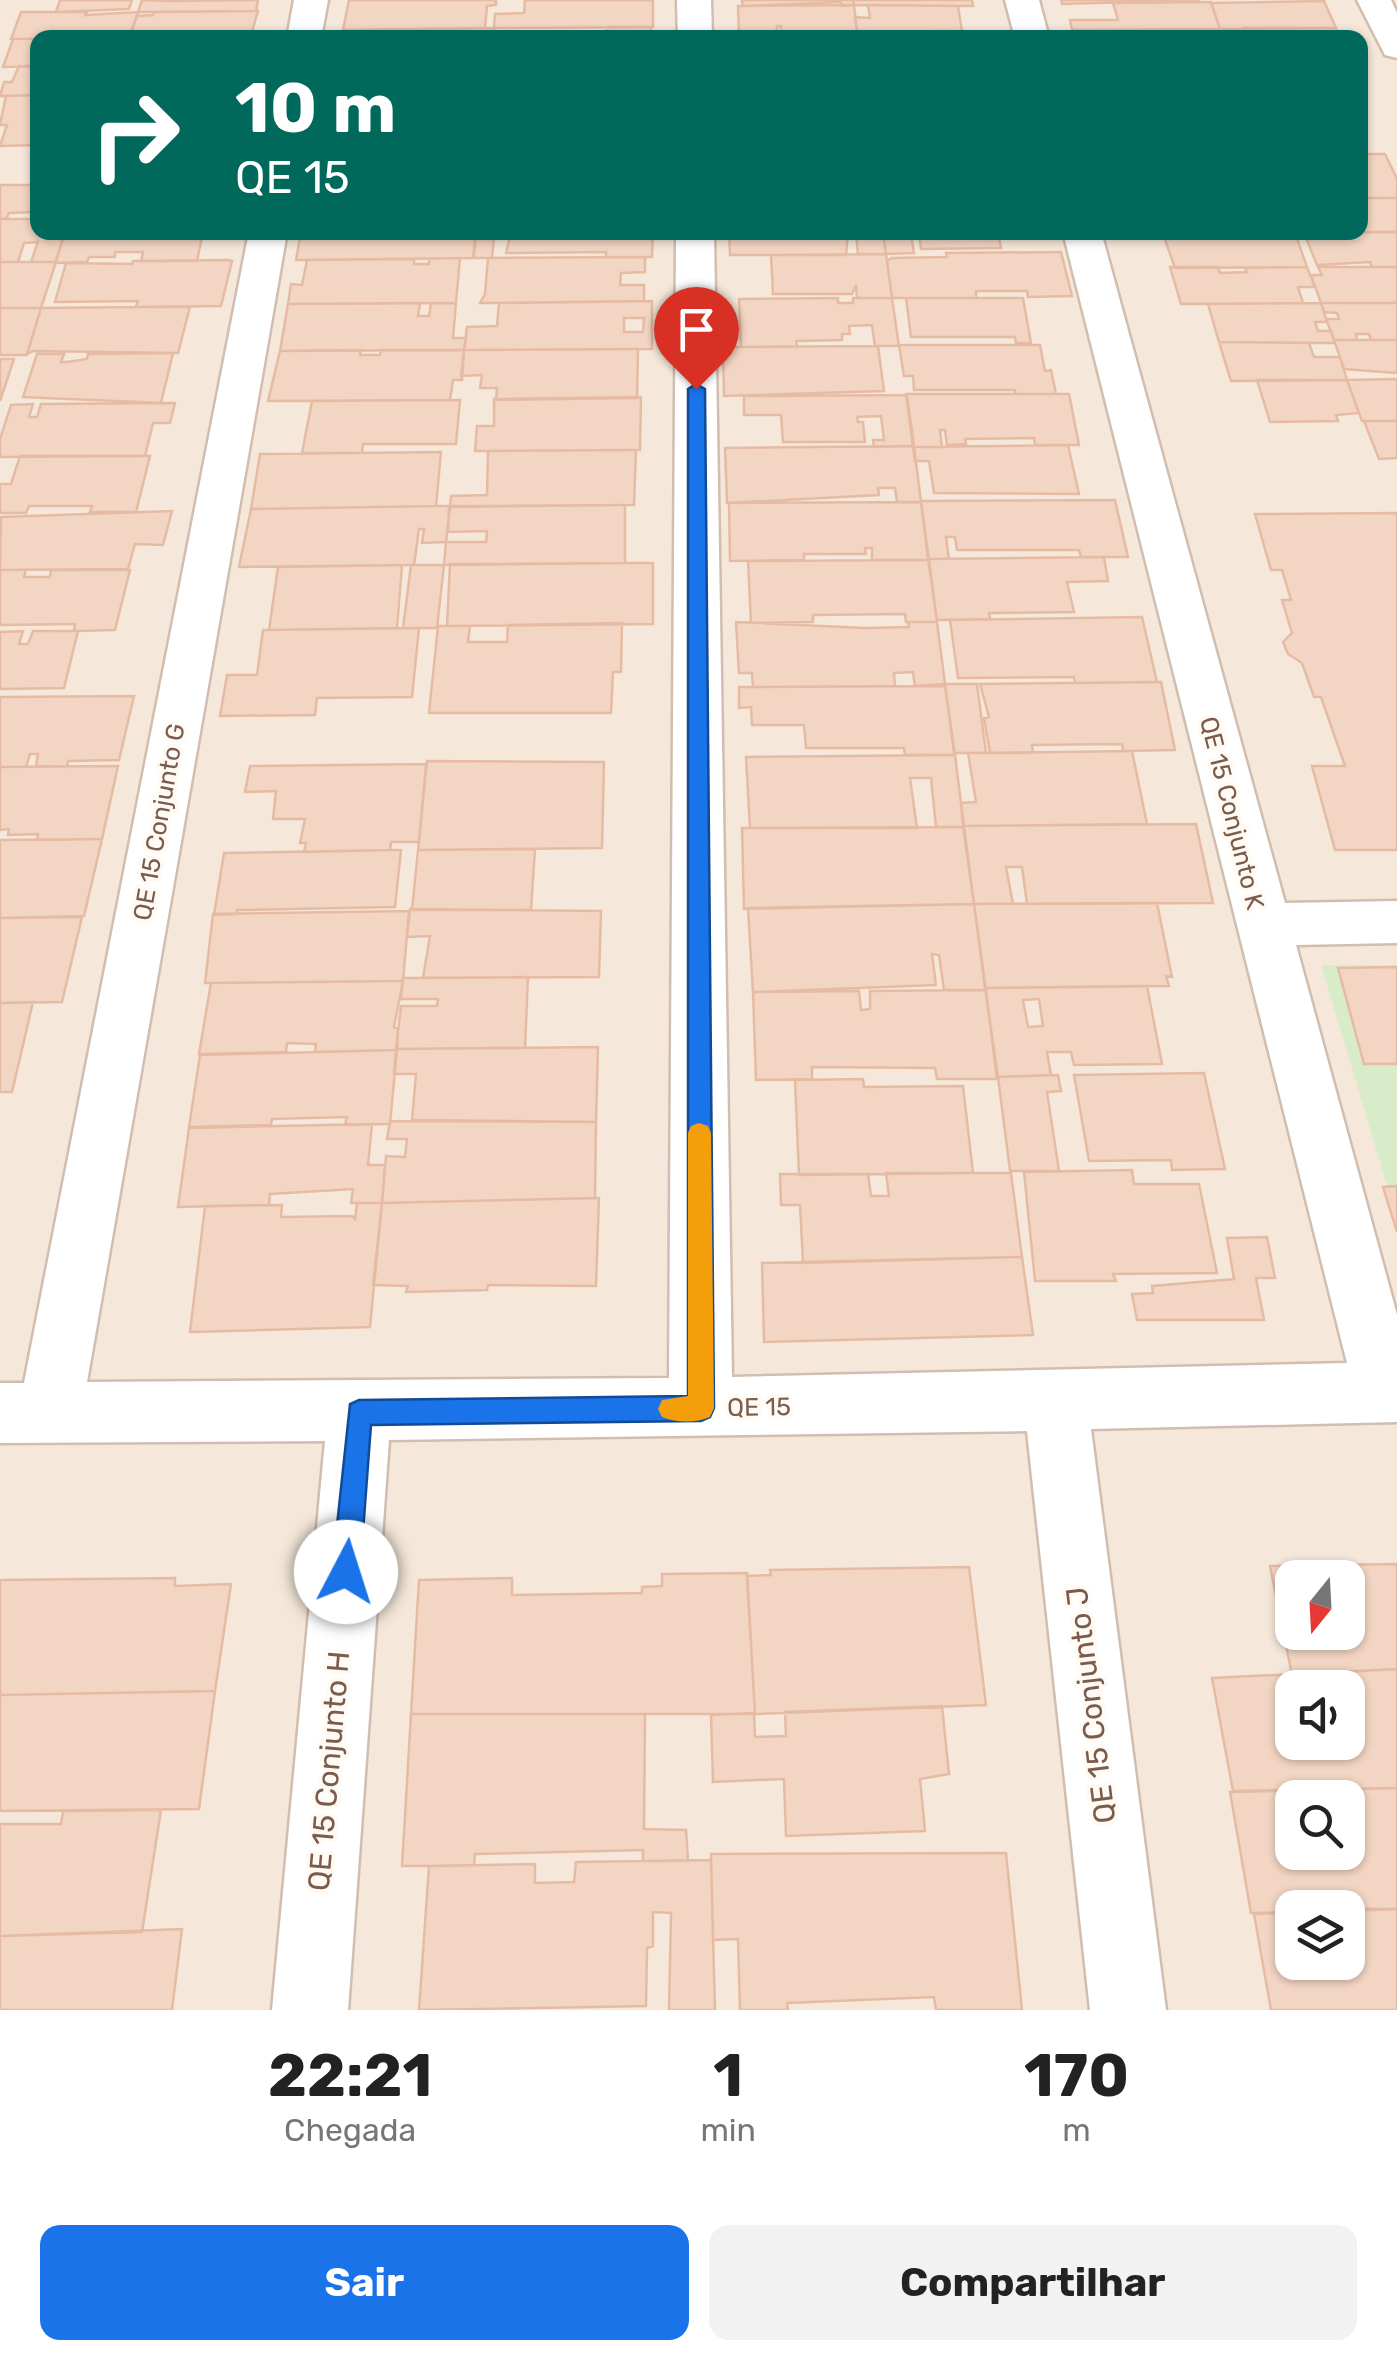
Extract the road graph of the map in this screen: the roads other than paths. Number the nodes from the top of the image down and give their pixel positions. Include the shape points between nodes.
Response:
1 (311, 0) edge
2 (694, 0) edge
3 (1022, 0) edge
4 (1374, 0) edge
5 (305, 30) edge
6 (694, 30) edge
7 (1030, 30) edge
8 (1397, 48) edge
9 (266, 240) edge
10 (696, 240) edge
11 (1084, 240) edge
12 (1397, 922) edge
13 (1261, 925) junction
14 (1391, 1392) edge
15 (1055, 1400) junction
16 (701, 1408) junction
17 (25, 1412) edge
18 (359, 1413) junction
19 (310, 2010) edge
20 (1128, 2010) edge

1 - 5 street
2 - 6 street
3 - 7 street
4 - 8 street
9 - 17 street, QE 15 Conjunto G
10 - 16 street
11 - 13 street, QE 15 Conjunto K
12 - 13 street
13 - 14 street, QE 15 Conjunto K
14 - 15 street, QE 15
15 - 16 street, QE 15
15 - 20 street, QE 15 Conjunto J
16 - 18 street, QE 15
17 - 18 street, QE 15
18 - 19 street, QE 15 Conjunto H

